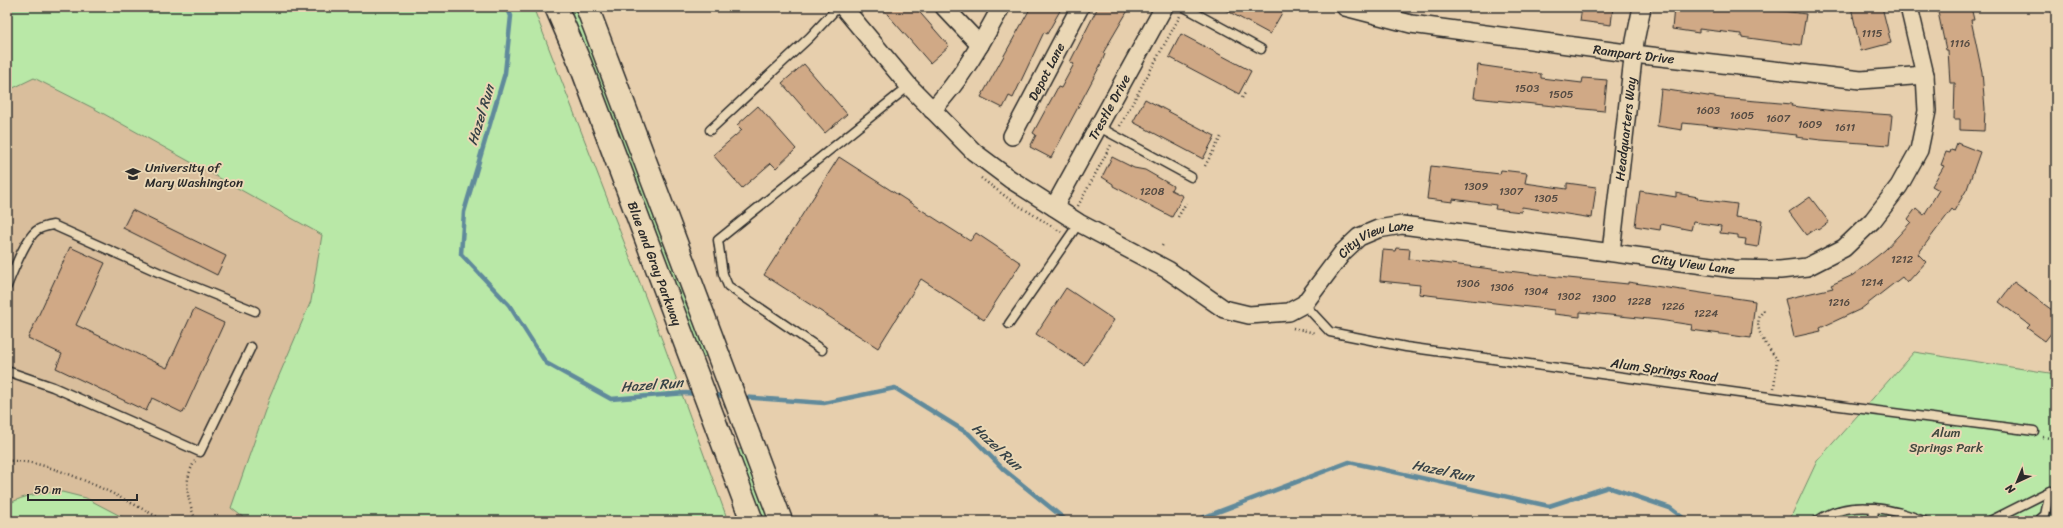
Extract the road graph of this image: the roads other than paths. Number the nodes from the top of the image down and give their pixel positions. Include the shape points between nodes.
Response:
1 (556, 7) edge
2 (587, 7) edge
3 (838, 7) edge
4 (843, 7) edge
5 (944, 7) edge
6 (1001, 7) edge
7 (1080, 7) edge
8 (1164, 7) edge
9 (1184, 7) edge
10 (1345, 7) edge
11 (1642, 7) edge
12 (1909, 7) edge
13 (980, 45) junction
14 (1261, 49) dead end
15 (1634, 54) junction
16 (1925, 75) junction
17 (909, 86) junction
18 (932, 110) junction
19 (1099, 127) junction
20 (710, 130) dead end
21 (1012, 136) dead end
22 (1191, 177) dead end
23 (1054, 207) junction
24 (1077, 217) junction
25 (1611, 252) junction
26 (7, 286) edge
27 (1304, 304) junction
28 (255, 311) dead end
29 (1009, 324) dead end
30 (251, 347) dead end
31 (822, 350) dead end
32 (7, 370) edge
33 (2034, 431) dead end
34 (1874, 508) junction
35 (752, 521) edge
36 (781, 521) edge
37 (1817, 521) edge
38 (1873, 521) edge
39 (1924, 521) edge
40 (1990, 521) edge
41 (2038, 521) edge

1 - 35 highway, Blue and Gray Parkway via 580,63
2 - 36 highway, Blue and Gray Parkway
3 - 20 lane via 810,37
4 - 17 street
5 - 13 street
6 - 13 street
7 - 21 street, Depot Lane
8 - 19 street, Trestle Drive
9 - 14 lane
10 - 15 street, Rampart Drive via 1411,24
11 - 15 street, Headquarters Way
12 - 16 street, City View Lane
13 - 18 street via 949,93
15 - 16 street, Rampart Drive via 1861,80
15 - 25 street, Headquarters Way
16 - 25 street, City View Lane via 1927,111 1919,150 1895,192 1873,220 1844,248 1807,267 1780,270 1734,269
17 - 18 street
17 - 31 lane via 718,240 722,274 728,286
18 - 23 street via 974,152
19 - 22 lane
19 - 23 street, Trestle Drive
23 - 24 street
24 - 27 street via 1168,270 1224,309 1249,315 1265,315 1289,312
24 - 29 lane
25 - 27 street, City View Lane via 1402,225 1378,229 1359,238 1343,252
26 - 28 lane via 30,239 40,229 53,225 158,272
27 - 33 lane, Alum Springs Road via 1330,332 1406,347
30 - 32 lane via 200,452
34 - 37 lane via 1849,509
34 - 38 lane
34 - 39 lane via 1887,508
40 - 41 lane via 2050,491 2045,514

